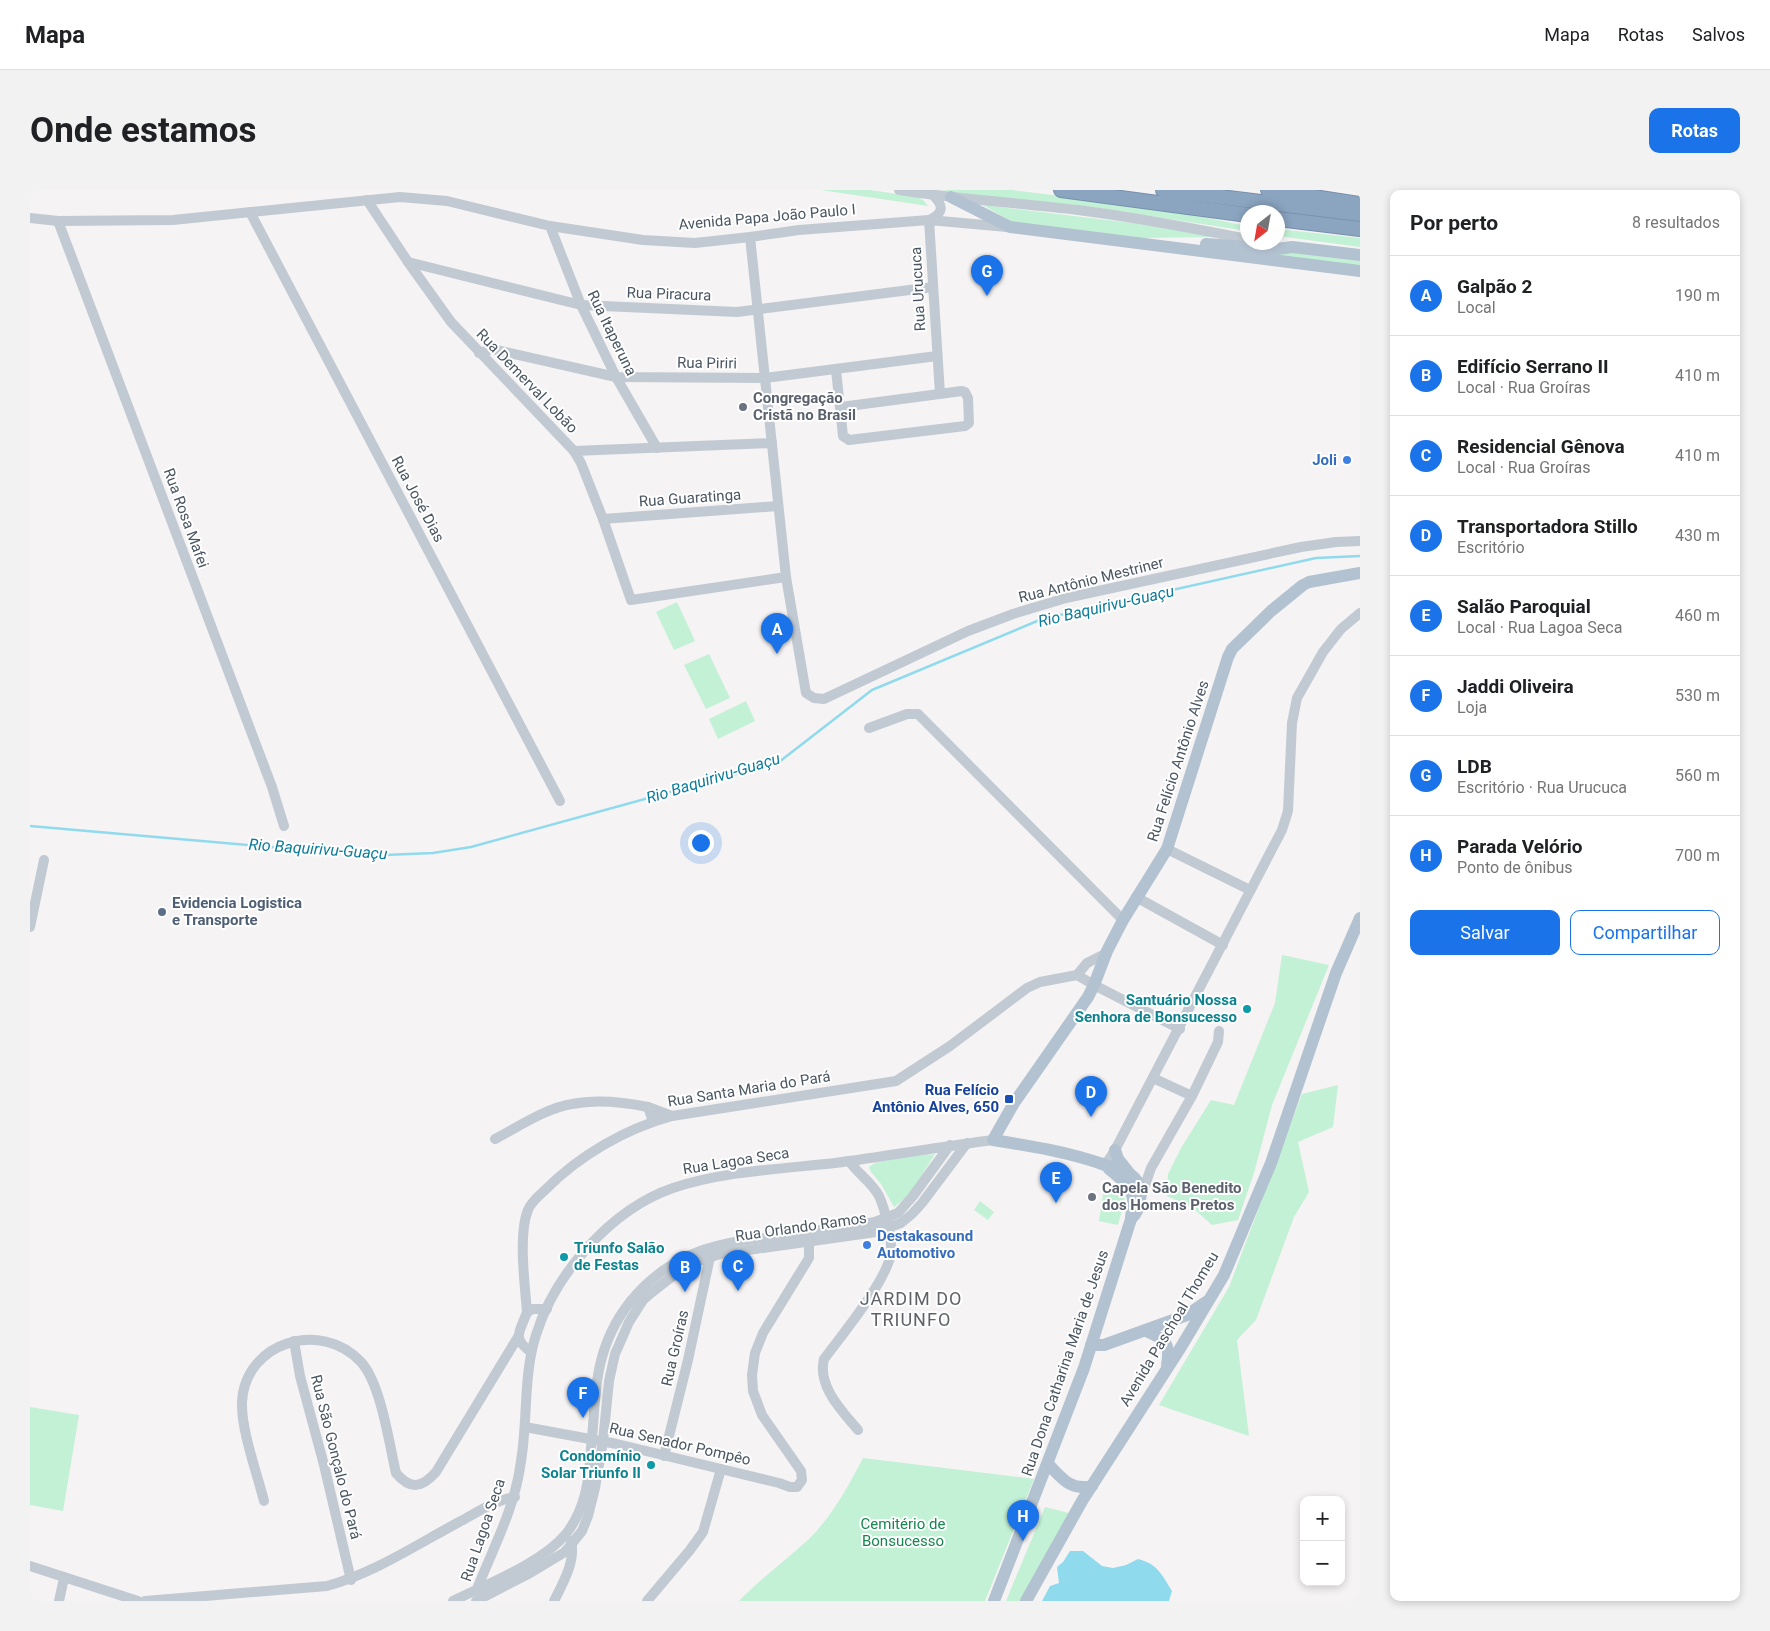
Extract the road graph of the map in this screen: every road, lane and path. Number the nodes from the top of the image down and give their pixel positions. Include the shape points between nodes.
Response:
1 (899, 190) edge
2 (1061, 190) edge
3 (1163, 190) edge
4 (1268, 190) edge
5 (933, 195) junction
6 (951, 197) junction
7 (366, 200) junction
8 (1360, 204) edge
9 (250, 212) junction
10 (1240, 214) edge
11 (1360, 214) edge
12 (30, 218) edge
13 (929, 220) junction
14 (1285, 220) edge
15 (58, 221) junction
16 (550, 226) junction
17 (1010, 228) junction
18 (1360, 229) edge
19 (1240, 237) edge
20 (750, 238) junction
21 (1163, 245) junction
22 (1285, 246) edge
23 (1292, 247) junction
24 (1360, 255) edge
25 (408, 262) junction
26 (1360, 271) edge
27 (933, 287) junction
28 (581, 305) junction
29 (758, 310) junction
30 (479, 353) junction
31 (937, 356) junction
32 (836, 370) junction
33 (616, 377) junction
34 (765, 378) junction
35 (940, 394) junction
36 (841, 407) junction
37 (772, 443) junction
38 (657, 448) junction
39 (574, 451) junction
40 (778, 506) junction
41 (603, 519) junction
42 (1360, 542) edge
43 (1360, 573) edge
44 (786, 576) junction
45 (1360, 613) edge
46 (869, 728) dead end
47 (560, 801) dead end
48 (284, 826) dead end
49 (1167, 849) junction
50 (44, 860) dead end
51 (1250, 890) junction
52 (1136, 897) junction
53 (1360, 918) edge
54 (1123, 920) junction
55 (30, 927) edge
56 (1223, 945) junction
57 (1107, 953) junction
58 (1076, 975) junction
59 (1094, 986) junction
60 (1180, 1029) junction
61 (1220, 1031) dead end
62 (1153, 1078) junction
63 (1192, 1096) junction
64 (648, 1107) junction
65 (672, 1116) junction
66 (653, 1121) junction
67 (495, 1139) dead end
68 (992, 1140) junction
69 (967, 1143) junction
70 (950, 1145) junction
71 (1115, 1150) junction
72 (849, 1161) junction
73 (1100, 1164) junction
74 (1152, 1168) junction
75 (1130, 1174) junction
76 (1141, 1198) junction
77 (1131, 1219) junction
78 (887, 1224) junction
79 (809, 1242) junction
80 (709, 1252) junction
81 (1210, 1299) junction
82 (547, 1308) junction
83 (527, 1312) junction
84 (1146, 1331) junction
85 (518, 1337) junction
86 (294, 1341) junction
87 (1091, 1345) junction
88 (531, 1352) junction
89 (1167, 1368) junction
90 (525, 1427) junction
91 (858, 1430) dead end
92 (592, 1439) junction
93 (603, 1441) junction
94 (664, 1456) junction
95 (1048, 1464) junction
96 (721, 1469) junction
97 (1092, 1486) junction
98 (514, 1497) junction
99 (264, 1501) dead end
100 (568, 1530) junction
101 (556, 1544) junction
102 (572, 1545) junction
103 (560, 1555) junction
104 (30, 1566) edge
105 (64, 1578) junction
106 (351, 1580) junction
107 (562, 1585) junction
108 (478, 1596) edge
109 (59, 1601) edge
110 (138, 1601) edge
111 (144, 1601) edge
112 (453, 1601) edge
113 (554, 1601) edge
114 (647, 1601) edge
115 (994, 1601) edge
116 (1026, 1601) edge

1 - 5 street
2 - 10 highway
3 - 11 highway
4 - 8 highway
5 - 6 street
5 - 13 street via 939,201 940,211 938,216
6 - 17 main road
6 - 19 street via 1116,215
7 - 9 street, Avenida Papa João Paulo I
7 - 16 street, Avenida Papa João Paulo I via 427,198
7 - 25 street, Rua Demerval Lobão
9 - 15 street, Avenida Papa João Paulo I via 173,220
9 - 47 street, Rua José Dias
12 - 15 street, Avenida Papa João Paulo I
13 - 17 street, Avenida Papa João Paulo I
13 - 20 street, Avenida Papa João Paulo I via 799,230
13 - 27 street, Rua Urucuca
14 - 18 highway
15 - 48 street, Rua Rosa Mafei
16 - 20 street, Avenida Papa João Paulo I via 643,240 695,243
16 - 28 street, Rua Itaperuna
17 - 21 main road, Avenida Papa João Paulo I
20 - 29 street
21 - 23 main road
21 - 26 main road, Avenida Papa João Paulo I via 1181,250
22 - 23 street
23 - 24 main road
25 - 28 street, Rua Piracura
25 - 30 street, Rua Demerval Lobão
27 - 29 street, Rua Piracura
27 - 31 street, Rua Urucuca
28 - 29 street, Rua Piracura via 737,312
28 - 33 street, Rua Itaperuna
29 - 34 street
30 - 33 street, Rua Piriri via 492,349
30 - 39 street, Rua Demerval Lobão
31 - 32 street, Rua Piriri
31 - 35 street, Rua Urucuca
32 - 34 street, Rua Piriri
32 - 36 street
33 - 34 street, Rua Piriri
33 - 38 street, Rua Itaperuna
34 - 37 street
35 - 36 street
35 - 36 street via 966,392 968,425 849,440 843,436
37 - 38 street
37 - 40 street
38 - 39 street
39 - 41 street, Rua Demerval Lobão
40 - 41 street, Rua Guaratinga
40 - 44 street
41 - 44 street, Rua Demerval Lobão via 631,600
42 - 44 street, Rua Antônio Mestriner via 1302,547 1066,598 968,630 824,699 806,693
43 - 49 main road, Rua Felício Antônio Alves via 1303,585 1232,649
45 - 51 street via 1341,629 1323,652 1297,698 1292,723 1288,811 1282,830
46 - 54 street via 907,714 918,714
49 - 51 street
49 - 52 main road, Rua Felício Antônio Alves
50 - 55 street
51 - 56 street
52 - 54 main road, Rua Felício Antônio Alves
52 - 56 street
53 - 81 main road, Avenida Paschoal Thomeu via 1336,973 1271,1163 1224,1274
54 - 57 main road, Rua Felício Antônio Alves
56 - 60 street
57 - 58 street, Rua Santa Maria do Pará via 1087,963
57 - 59 main road, Rua Felício Antônio Alves
58 - 59 street
58 - 65 street, Rua Santa Maria do Pará via 1027,988 950,1046 896,1081
59 - 60 street
59 - 68 main road, Rua Felício Antônio Alves
60 - 62 street
61 - 63 street, Rua Dona Catharina Maria de Jesus via 1218,1042
62 - 63 street
62 - 71 street
63 - 74 street, Rua Dona Catharina Maria de Jesus
64 - 65 street
64 - 66 street
64 - 67 street via 628,1103 571,1104
65 - 66 street, Rua Santa Maria do Pará
66 - 83 street, Rua Santa Maria do Pará via 601,1146 572,1166 528,1210 524,1249
68 - 69 street, Rua Lagoa Seca
68 - 73 main road, Rua Lagoa Seca via 1060,1151
69 - 70 street, Rua Lagoa Seca
69 - 78 street, Rua Orlando Ramos via 912,1214 901,1223
70 - 72 street, Rua Lagoa Seca
70 - 78 street, Rua Orlando Ramos
71 - 73 street via 1108,1161
71 - 75 main road
72 - 78 street via 875,1190
72 - 82 street, Rua Lagoa Seca via 721,1177 673,1188 651,1198 593,1242 573,1265
73 - 75 main road
73 - 77 main road, Rua Dona Catharina Maria de Jesus via 1114,1173 1130,1191 1134,1200
74 - 75 street via 1145,1173
74 - 76 street, Rua Dona Catharina Maria de Jesus
75 - 76 main road via 1139,1184
76 - 77 main road, Rua Dona Catharina Maria de Jesus
77 - 87 main road, Rua Dona Catharina Maria de Jesus
78 - 79 street, Rua Orlando Ramos via 876,1232
78 - 80 street, Rua Orlando Ramos via 875,1222 719,1244
78 - 91 street via 891,1251 884,1275 824,1359 822,1367 830,1392
79 - 80 street, Rua Orlando Ramos via 720,1254
79 - 96 street, Rua Senador Pompêo via 809,1258 763,1333 755,1353 752,1375 753,1391 762,1415 801,1471 802,1480 796,1487 790,1487
80 - 92 street, Rua Orlando Ramos via 687,1256 665,1269 641,1287 624,1309 600,1364
80 - 93 street, Rua Orlando Ramos via 671,1276 643,1300 629,1322 611,1369
80 - 94 street, Rua Groíras via 688,1360
81 - 84 main road via 1187,1315
81 - 89 main road, Avenida Paschoal Thomeu
82 - 83 street
82 - 88 street, Rua Lagoa Seca
83 - 85 street
84 - 87 main road via 1104,1345
84 - 89 main road via 1160,1337 1167,1345
85 - 86 street via 436,1472 419,1485 403,1482 396,1473 379,1398 362,1363 343,1348 327,1342
85 - 88 street via 519,1342
86 - 99 street via 265,1355 245,1384 242,1403 244,1428
86 - 106 street, Rua São Gonçalo do Pará
87 - 95 main road, Rua Dona Catharina Maria de Jesus
88 - 90 street, Rua Lagoa Seca
89 - 97 main road, Avenida Paschoal Thomeu
90 - 92 street, Rua Senador Pompêo
90 - 98 street, Rua Lagoa Seca
92 - 93 street, Rua Senador Pompêo
92 - 100 street, Rua Orlando Ramos via 586,1495
93 - 94 street, Rua Senador Pompêo
93 - 102 street, Rua Orlando Ramos via 588,1516
94 - 96 street, Rua Senador Pompêo
95 - 97 main road via 1070,1485 1080,1489
95 - 115 main road, Rua Dona Catharina Maria de Jesus
96 - 114 street via 703,1532
97 - 116 main road, Avenida Paschoal Thomeu
98 - 106 street via 480,1511
98 - 108 street, Rua Lagoa Seca
100 - 101 street, Rua Orlando Ramos
100 - 102 street
101 - 103 street
101 - 108 street, Rua Orlando Ramos
102 - 103 street
102 - 107 street via 573,1554
103 - 107 street
103 - 108 street
104 - 105 street
105 - 109 street
105 - 110 street
106 - 111 street via 327,1586
107 - 113 street
108 - 112 street

